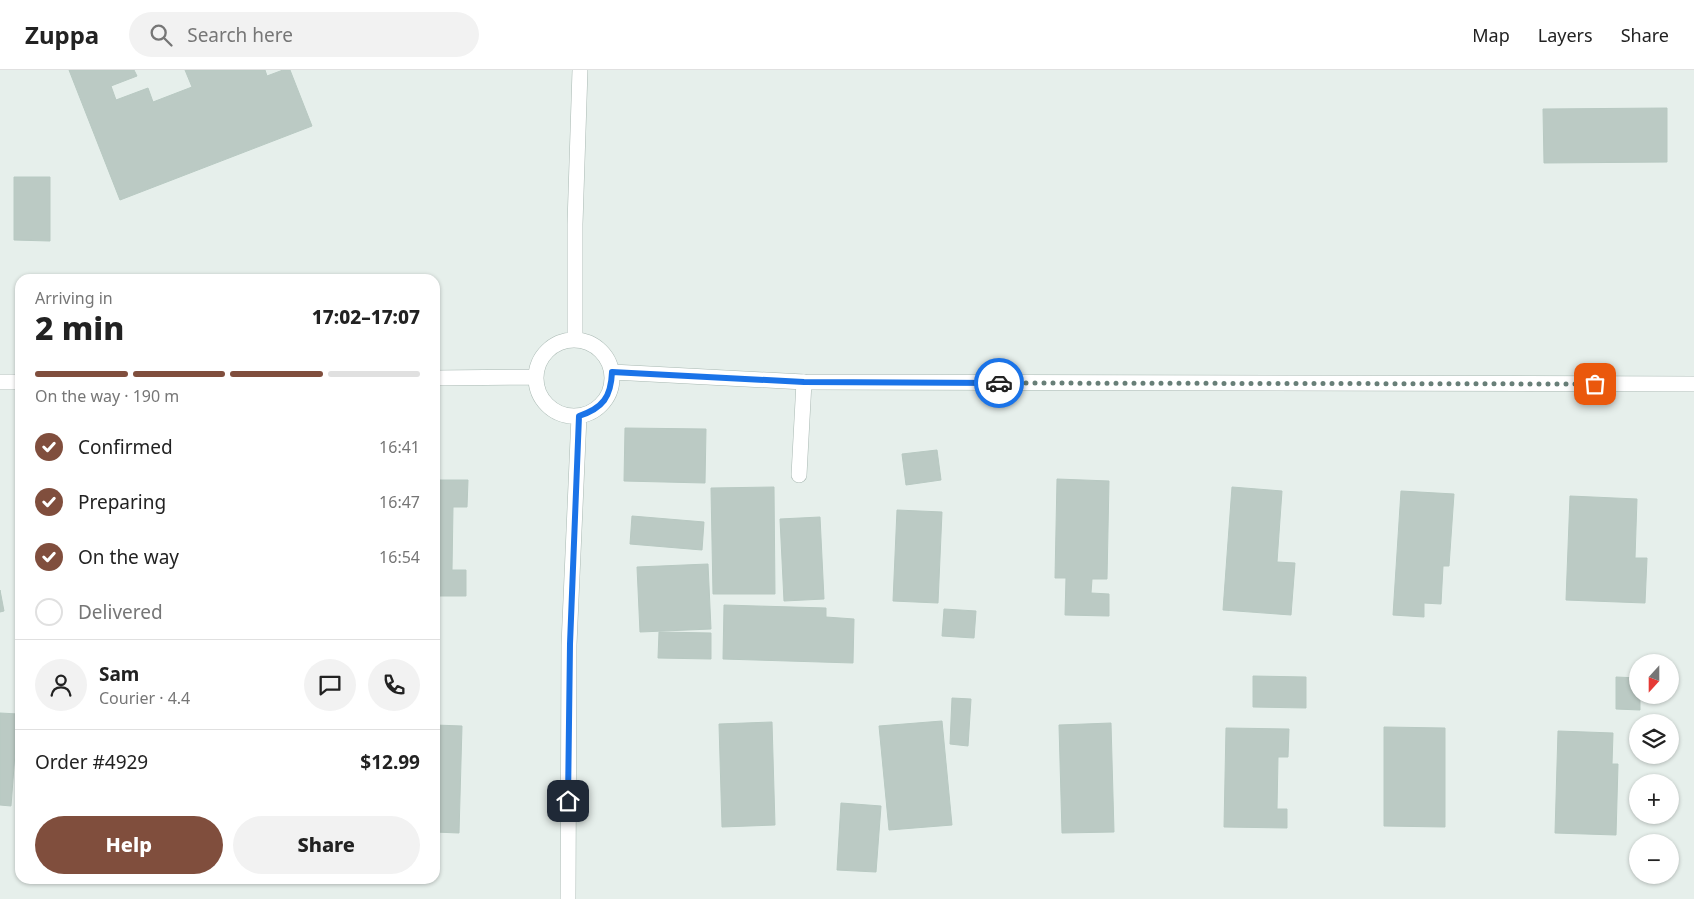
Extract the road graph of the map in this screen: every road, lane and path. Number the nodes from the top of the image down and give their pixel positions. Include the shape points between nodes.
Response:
1 (580, 70) edge
2 (575, 339) junction
3 (612, 372) junction
4 (535, 376) junction
5 (440, 378) edge
6 (0, 382) edge
7 (15, 382) edge
8 (804, 382) junction
9 (1694, 384) edge
10 (579, 416) junction
11 (799, 475) dead end
12 (568, 899) edge

1 - 2 street
2 - 3 street via 590,342 600,350
2 - 4 street via 547,349 538,362
3 - 8 street
3 - 10 street via 612,387 605,401 594,411
4 - 5 street
4 - 10 street via 543,401 565,415
6 - 7 street
8 - 9 street
8 - 11 street
10 - 12 street via 570,644

